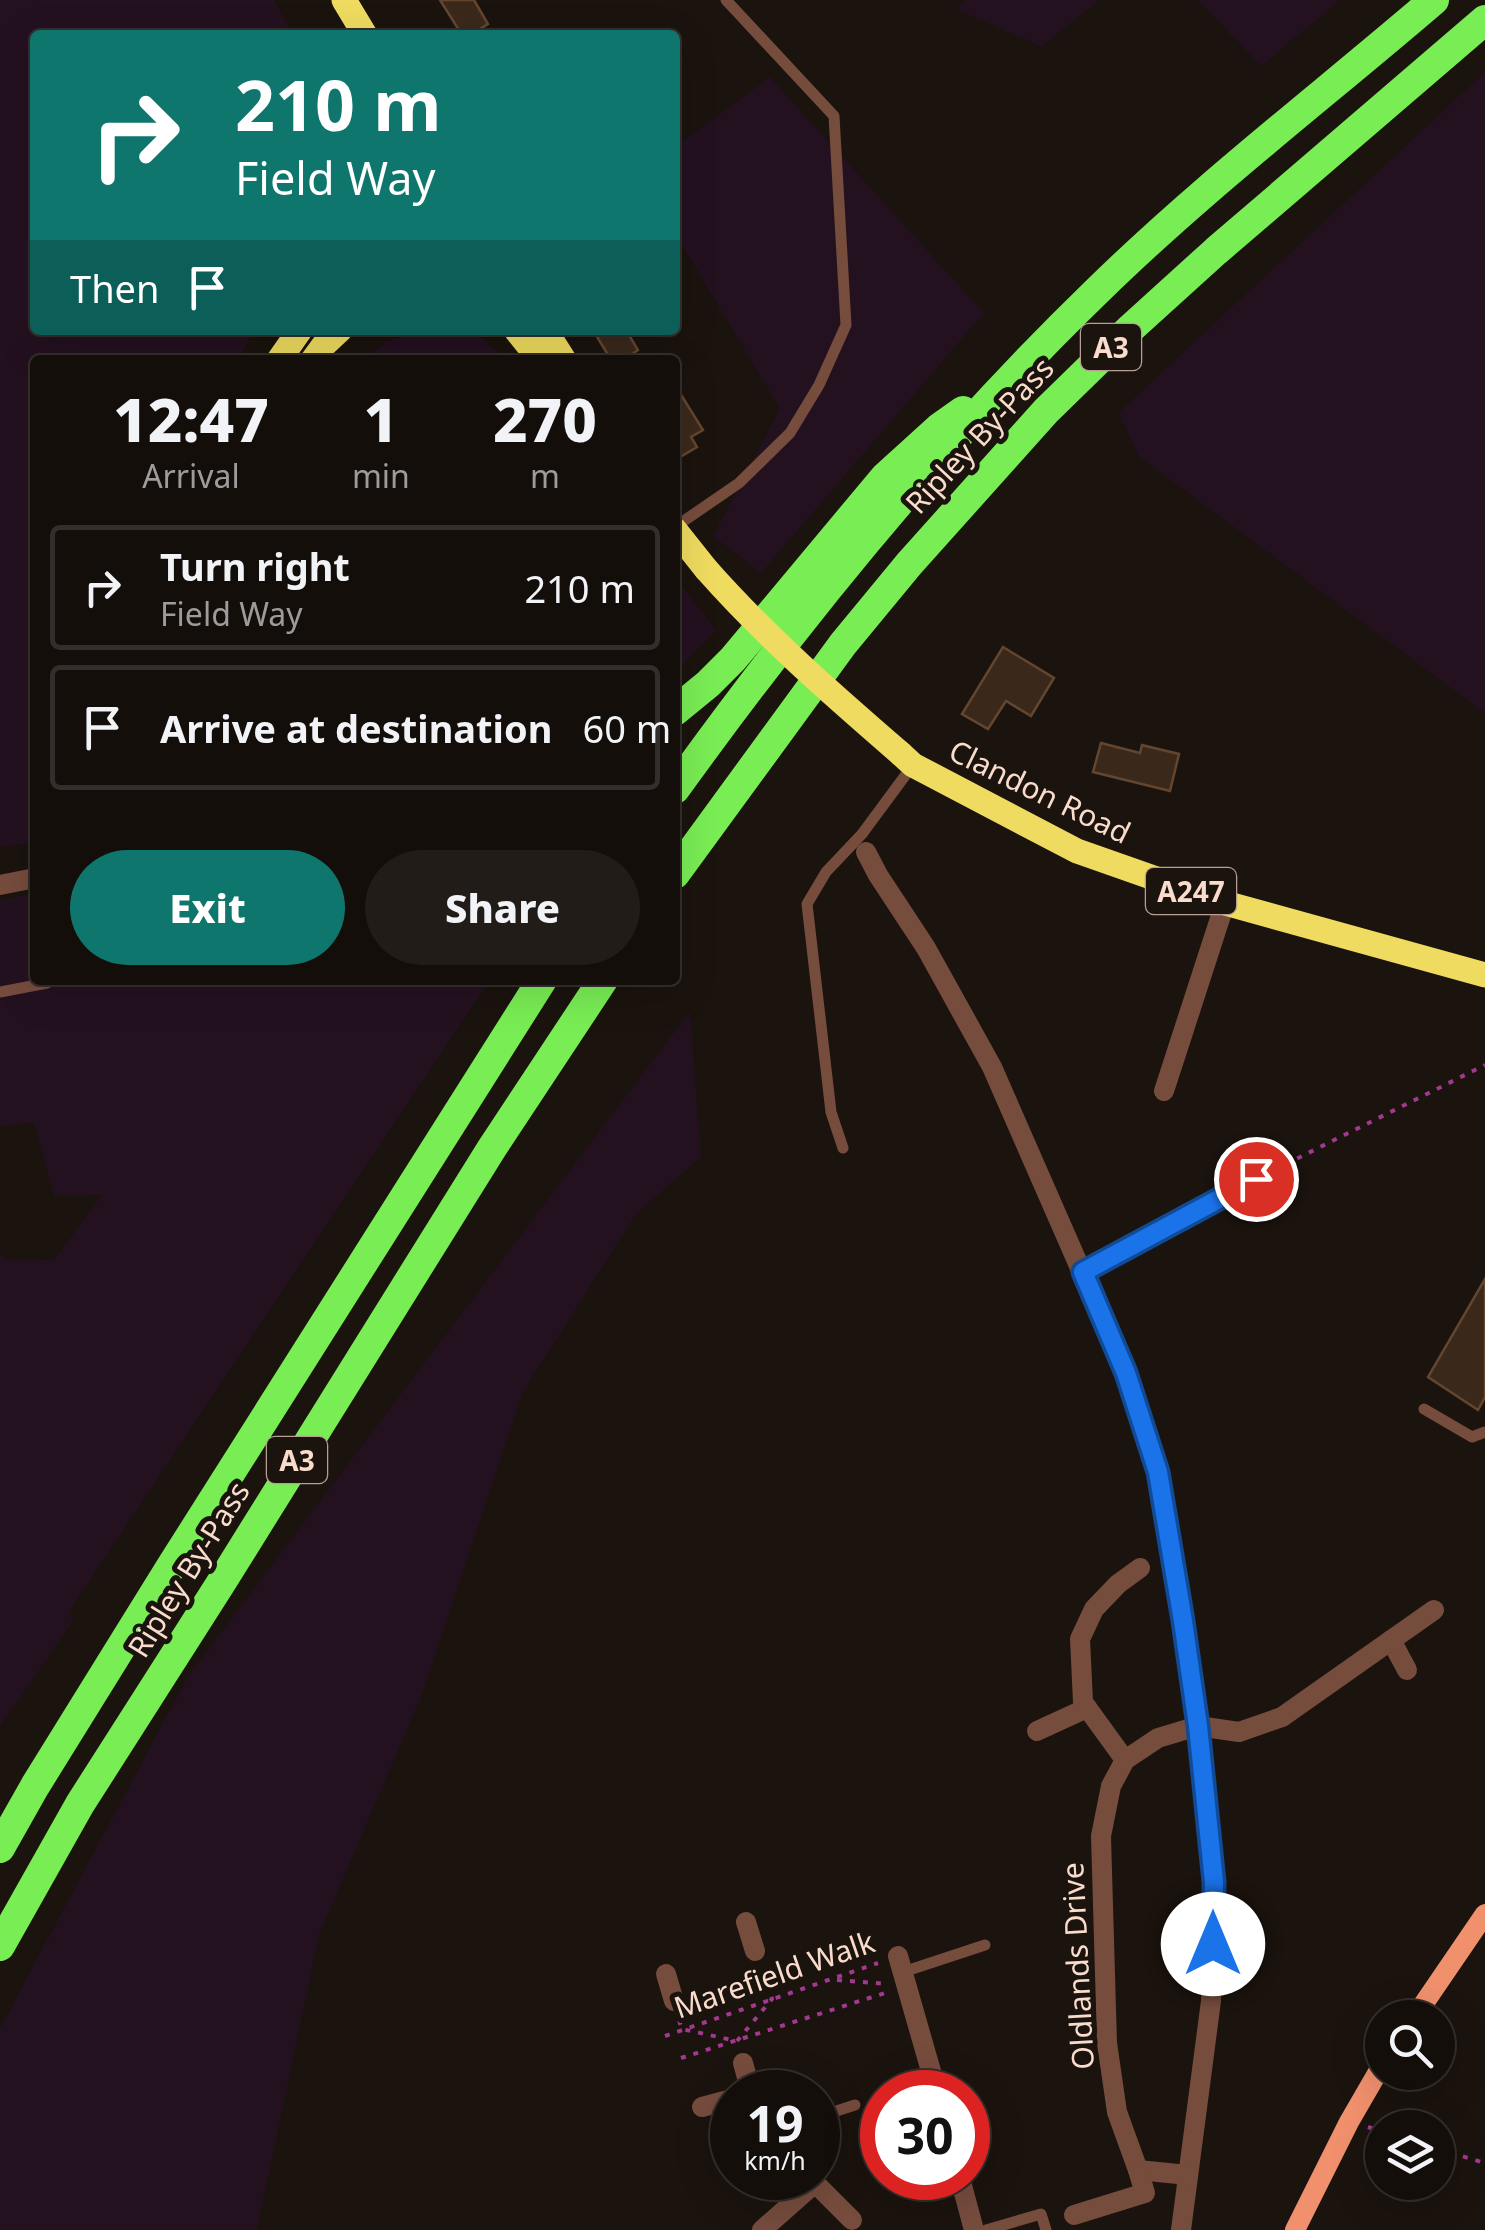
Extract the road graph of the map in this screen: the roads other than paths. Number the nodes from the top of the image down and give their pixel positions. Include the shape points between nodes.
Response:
1 (344, 0) edge
2 (726, 0) edge
3 (1434, 0) edge
4 (1485, 20) edge
5 (362, 30) edge
6 (335, 335) edge
7 (520, 335) edge
8 (317, 355) edge
9 (536, 355) edge
10 (1012, 376) junction
11 (680, 525) edge
12 (680, 536) edge
13 (680, 707) edge
14 (907, 760) junction
15 (680, 781) edge
16 (864, 843) junction
17 (680, 867) edge
18 (30, 879) edge
19 (0, 885) edge
20 (1225, 904) junction
21 (1485, 976) edge
22 (37, 985) edge
23 (539, 985) edge
24 (600, 985) edge
25 (0, 992) edge
26 (1164, 1091) dead end
27 (843, 1148) dead end
28 (1256, 1179) road end
29 (1083, 1272) junction
30 (1424, 1410) dead end
31 (1485, 1432) edge
32 (1140, 1568) dead end
33 (1434, 1610) dead end
34 (1392, 1640) junction
35 (1407, 1670) dead end
36 (1086, 1708) junction
37 (1198, 1726) junction
38 (1037, 1731) dead end
39 (1125, 1760) junction
40 (0, 1848) edge
41 (1485, 1914) edge
42 (746, 1922) dead end
43 (986, 1944) dead end
44 (0, 1946) edge
45 (756, 1951) road end
46 (903, 1971) joint
47 (666, 1974) dead end
48 (1426, 2000) edge
49 (674, 2001) dead end
50 (744, 2064) road end
51 (746, 2070) edge
52 (932, 2070) edge
53 (1368, 2090) edge
54 (855, 2105) dead end
55 (710, 2106) edge
56 (702, 2108) dead end
57 (840, 2110) edge
58 (1138, 2170) junction
59 (1188, 2175) junction
60 (793, 2200) edge
61 (832, 2200) edge
62 (966, 2200) edge
63 (1074, 2216) dead end
64 (852, 2220) dead end
65 (762, 2230) edge
66 (974, 2230) edge
67 (986, 2230) edge
68 (1046, 2230) edge
69 (1181, 2230) edge
70 (1295, 2230) edge

1 - 5 main road
2 - 11 lane via 834,116 846,325 790,434 739,483
3 - 10 highway, Ripley By-Pass / A3 via 1185,209
4 - 17 highway, Ripley By-Pass / A3 via 1216,251 1046,412 854,631
6 - 8 main road
7 - 9 main road
10 - 13 highway via 885,477 733,659
10 - 15 highway, Ripley By-Pass / A3 via 874,531
12 - 14 main road, Clandon Road / A247, bridge via 745,614
14 - 16 lane
14 - 20 main road, Clandon Road / A247 via 1077,851
16 - 27 lane via 826,872 807,904 830,1112
16 - 29 street via 992,1067
18 - 19 street
20 - 21 main road, Clandon Road / A247
20 - 26 street
22 - 25 lane
23 - 40 highway, Ripley By-Pass / A3
24 - 44 highway, Ripley By-Pass / A3 via 80,1804
28 - 29 street
29 - 37 street via 1158,1472
30 - 31 lane via 1472,1437
32 - 36 street via 1094,1609 1080,1638
33 - 34 street
34 - 35 street
34 - 37 street via 1282,1717 1239,1732
36 - 38 street
36 - 39 street
37 - 39 street via 1158,1738
37 - 59 street via 1214,1882 1213,1944
39 - 58 street, Oldlands Drive via 1111,1786 1101,1836 1103,1938 1116,2112
41 - 48 main road
42 - 45 street
43 - 46 lane
46 - 52 street
47 - 49 street
50 - 51 street
53 - 70 main road
54 - 57 lane
55 - 56 street
58 - 59 street
58 - 63 street via 1145,2193
59 - 69 street
60 - 65 street
61 - 64 street
62 - 66 street
67 - 68 lane via 1042,2214

